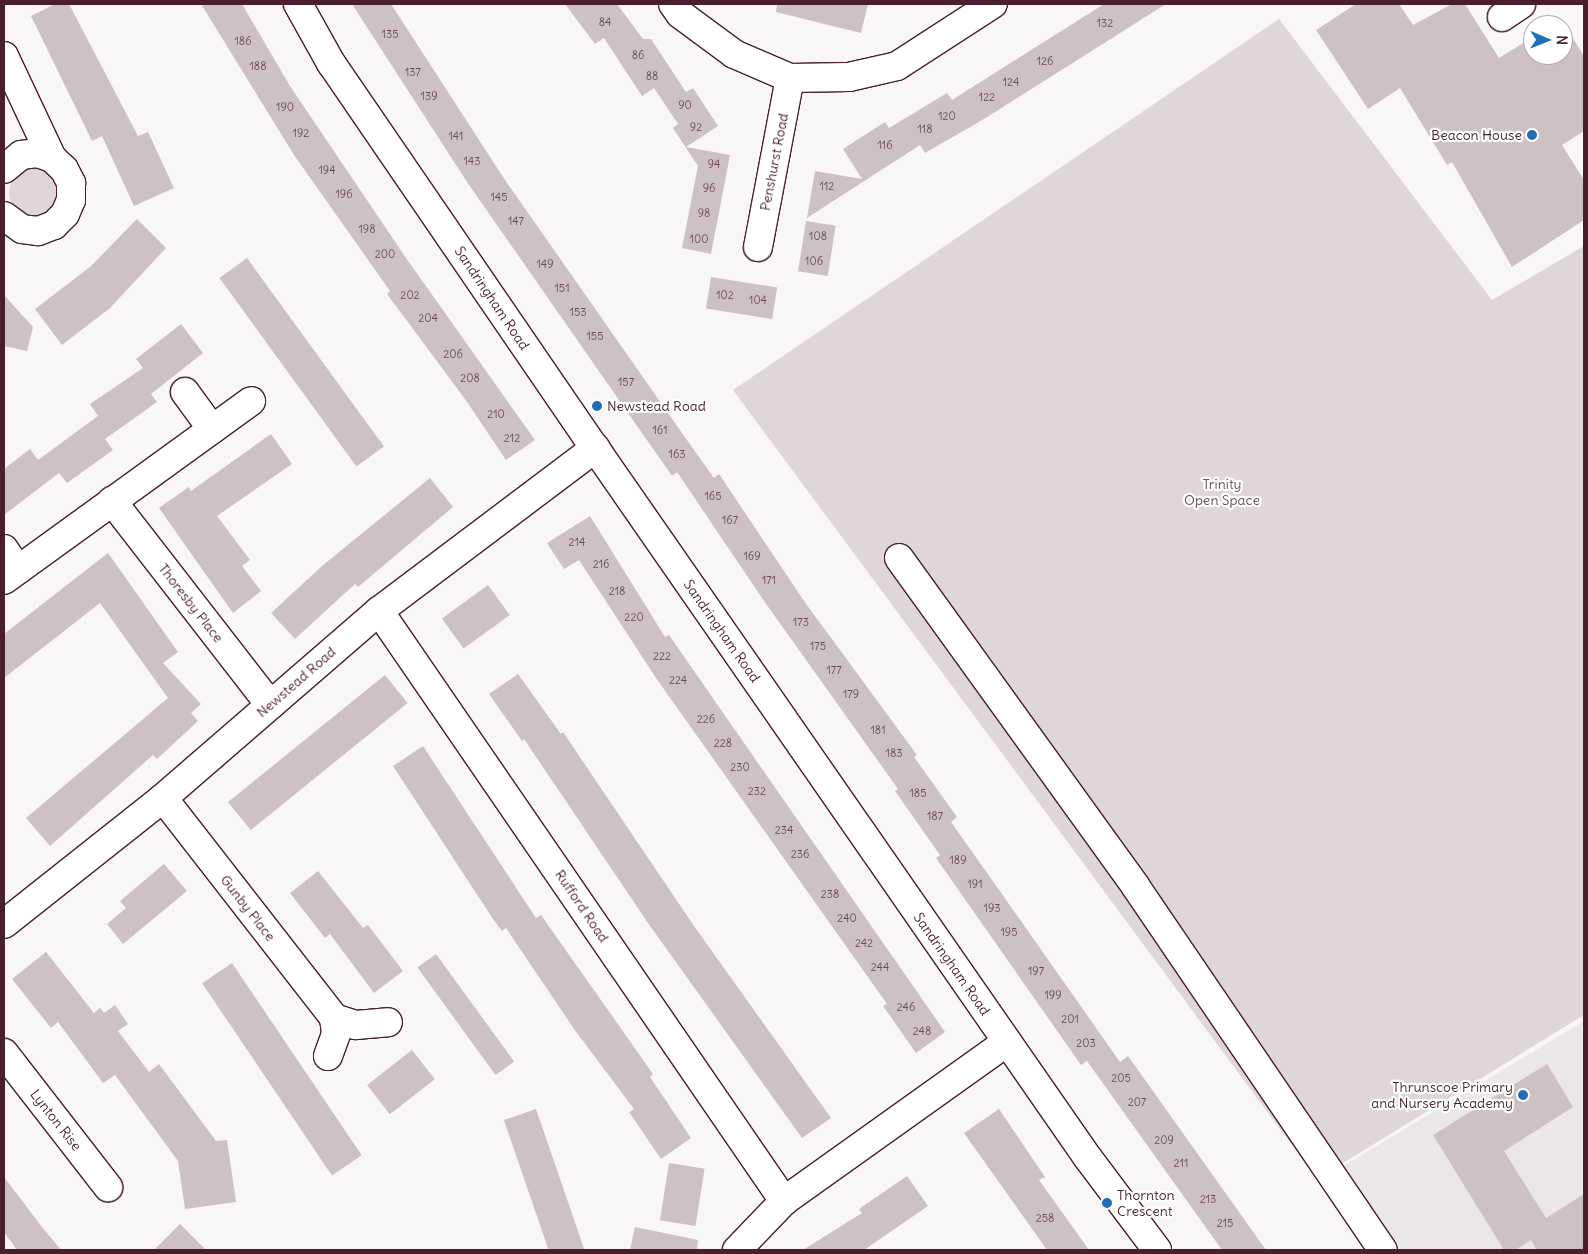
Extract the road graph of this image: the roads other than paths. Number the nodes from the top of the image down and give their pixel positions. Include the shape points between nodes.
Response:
1 (298, 4) edge
2 (673, 4) edge
3 (993, 4) edge
4 (4, 56) edge
5 (790, 78) junction
6 (52, 158) junction
7 (4, 169) edge
8 (4, 216) edge
9 (758, 247) dead end
10 (185, 392) dead end
11 (251, 401) dead end
12 (212, 430) junction
13 (595, 448) junction
14 (112, 501) junction
15 (899, 558) dead end
16 (8, 566) edge
17 (379, 611) junction
18 (270, 705) junction
19 (162, 798) junction
20 (4, 924) edge
21 (334, 1018) junction
22 (388, 1022) dead end
23 (1007, 1042) junction
24 (4, 1054) edge
25 (328, 1056) dead end
26 (108, 1187) dead end
27 (784, 1201) junction
28 (737, 1250) edge
29 (1157, 1250) edge
30 (1382, 1250) edge

1 - 13 street, Sandringham Road via 330,63
2 - 5 street via 680,14 734,54
3 - 5 street via 897,66 849,76
4 - 6 street
5 - 9 street, Penshurst Road
6 - 7 street via 37,153 21,155
6 - 8 street via 64,169 71,183 71,200 66,214 54,225 38,231 22,229
10 - 12 street
11 - 12 street
12 - 14 street
13 - 17 street, Newstead Road
13 - 23 street, Sandringham Road
14 - 16 street
14 - 18 street, Thoresby Place
15 - 30 street via 1136,887
17 - 18 street, Newstead Road
17 - 27 street, Rufford Road
18 - 19 street, Newstead Road
19 - 20 street, Newstead Road
19 - 21 street, Gunby Place
21 - 22 street via 356,1025
21 - 25 street via 336,1034
23 - 27 street
23 - 29 street, Sandringham Road
24 - 26 street, Lynton Rise
27 - 28 street

